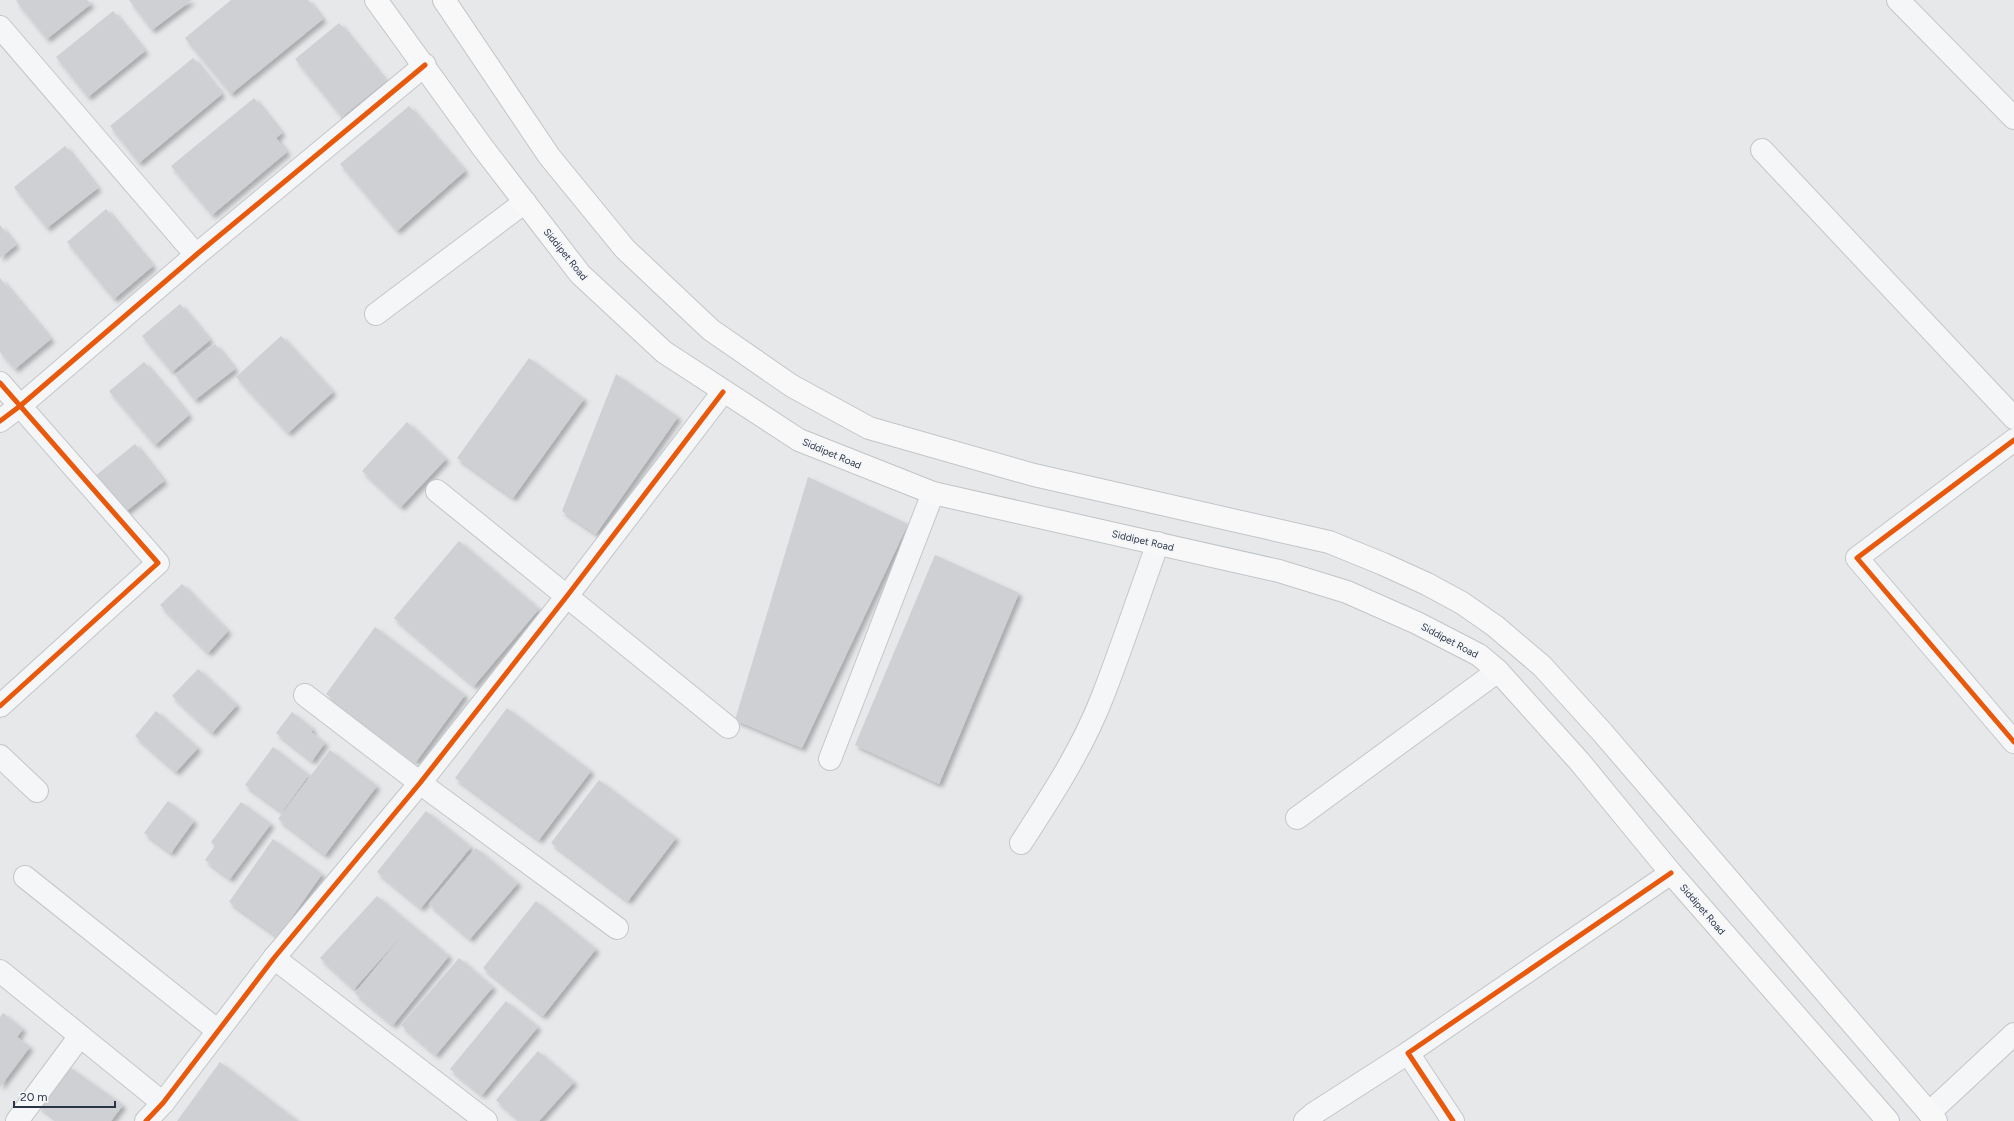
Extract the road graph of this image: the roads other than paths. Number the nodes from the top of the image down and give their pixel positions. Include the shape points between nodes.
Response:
1 (376, 0) edge
2 (444, 0) edge
3 (1898, 0) edge
4 (0, 27) edge
5 (425, 65) junction
6 (2014, 118) edge
7 (1762, 150) dead end
8 (525, 202) junction
9 (196, 255) junction
10 (376, 314) dead end
11 (0, 383) edge
12 (723, 392) junction
13 (20, 406) junction
14 (2014, 418) edge
15 (0, 421) edge
16 (2014, 440) edge
17 (437, 491) dead end
18 (933, 493) junction
19 (1158, 543) junction
20 (567, 596) junction
21 (1498, 671) junction
22 (305, 695) dead end
23 (0, 706) edge
24 (728, 727) dead end
25 (2014, 742) edge
26 (0, 756) edge
27 (830, 759) dead end
28 (420, 783) junction
29 (37, 791) dead end
30 (1297, 818) dead end
31 (1021, 843) dead end
32 (1672, 873) junction
33 (25, 877) dead end
34 (617, 928) dead end
35 (274, 958) junction
36 (0, 971) edge
37 (218, 1031) junction
38 (2014, 1034) edge
39 (80, 1036) junction
40 (1408, 1053) junction
41 (163, 1103) junction
42 (1932, 1117) edge
43 (17, 1121) edge
44 (146, 1121) edge
45 (486, 1121) edge
46 (1305, 1121) edge
47 (1454, 1121) edge
48 (1888, 1121) edge

1 - 5 main road, Siddipet Road
2 - 42 main road via 550,156 625,250 712,330 792,386 868,428 1034,475 1329,542 1426,584 1462,603 1495,626 1542,666 1602,732
3 - 6 street
4 - 9 street
5 - 8 main road, Siddipet Road via 483,148
5 - 9 street
7 - 14 street
8 - 10 street
8 - 12 main road, Siddipet Road via 580,274 664,352
9 - 13 street
11 - 13 street
12 - 18 main road, Siddipet Road via 799,440
12 - 20 street
13 - 15 street
13 - 23 street via 158,563
16 - 25 street via 1857,558
17 - 20 street
18 - 19 main road, Siddipet Road
18 - 27 street
19 - 21 main road, Siddipet Road via 1279,570 1347,592 1459,644
19 - 31 street via 1102,698 1050,800
20 - 24 street
20 - 28 street
21 - 30 street
21 - 32 main road, Siddipet Road via 1579,761
22 - 28 street
26 - 29 street
28 - 34 street
28 - 35 street
32 - 40 street
32 - 48 main road, Siddipet Road
33 - 37 street
35 - 37 street
35 - 45 street
36 - 39 street
37 - 41 street
38 - 42 street
39 - 41 street
39 - 43 street
40 - 46 street
40 - 47 street
41 - 44 street

